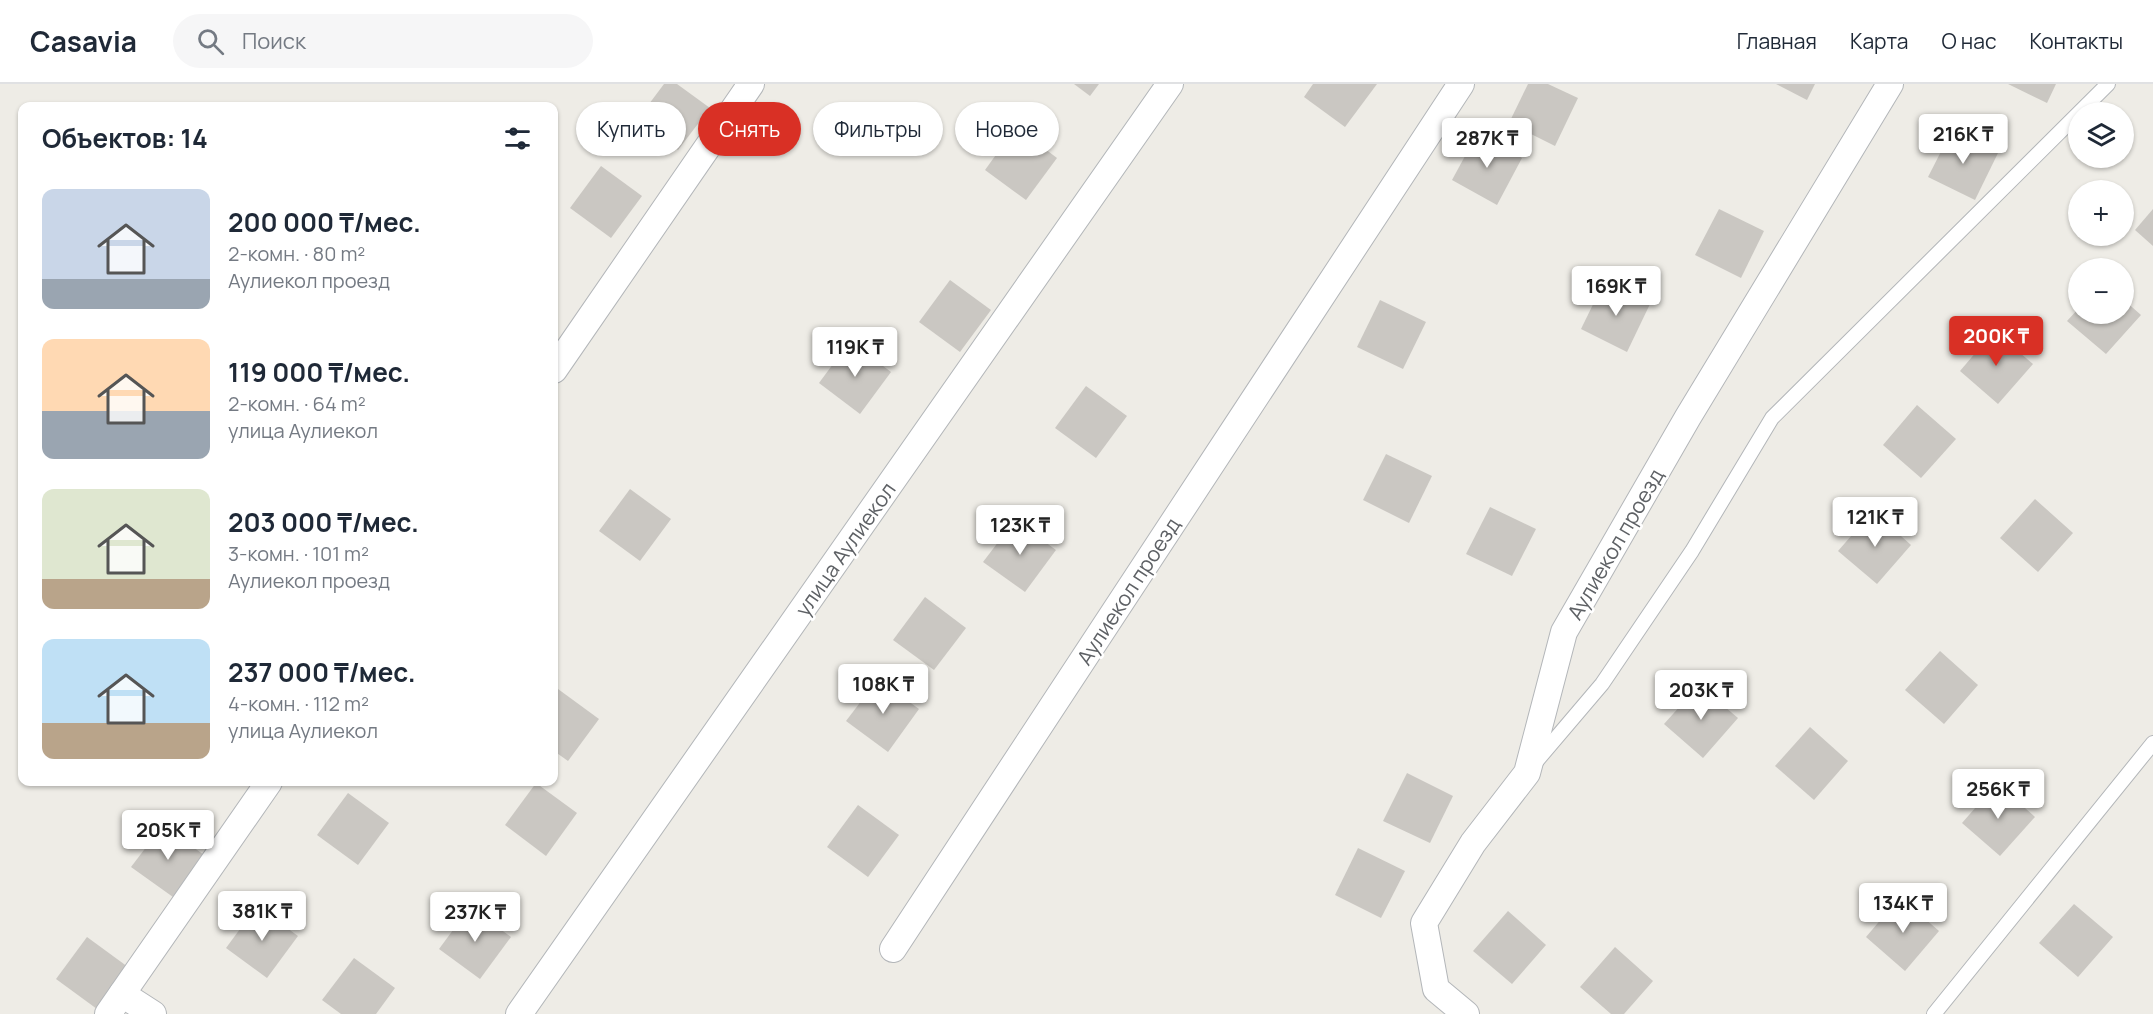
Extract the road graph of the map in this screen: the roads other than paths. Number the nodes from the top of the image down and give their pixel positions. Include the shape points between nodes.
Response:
1 (751, 84) edge
2 (1170, 84) edge
3 (1461, 84) edge
4 (1890, 84) edge
5 (2108, 84) edge
6 (558, 364) edge
7 (2153, 743) edge
8 (1527, 773) junction
9 (266, 786) edge
10 (893, 949) dead end
11 (115, 1004) edge
12 (153, 1014) edge
13 (519, 1014) edge
14 (1466, 1014) edge
15 (1934, 1014) edge

1 - 6 street
2 - 13 street, улица Аулиекол
3 - 10 street, Аулиекол проезд
4 - 8 street, Аулиекол проезд via 1688,417 1564,632
5 - 8 lane via 1772,418 1692,551 1602,684
7 - 15 lane
8 - 14 street, Аулиекол проезд via 1473,843 1424,923 1436,989
9 - 11 street
11 - 12 street

